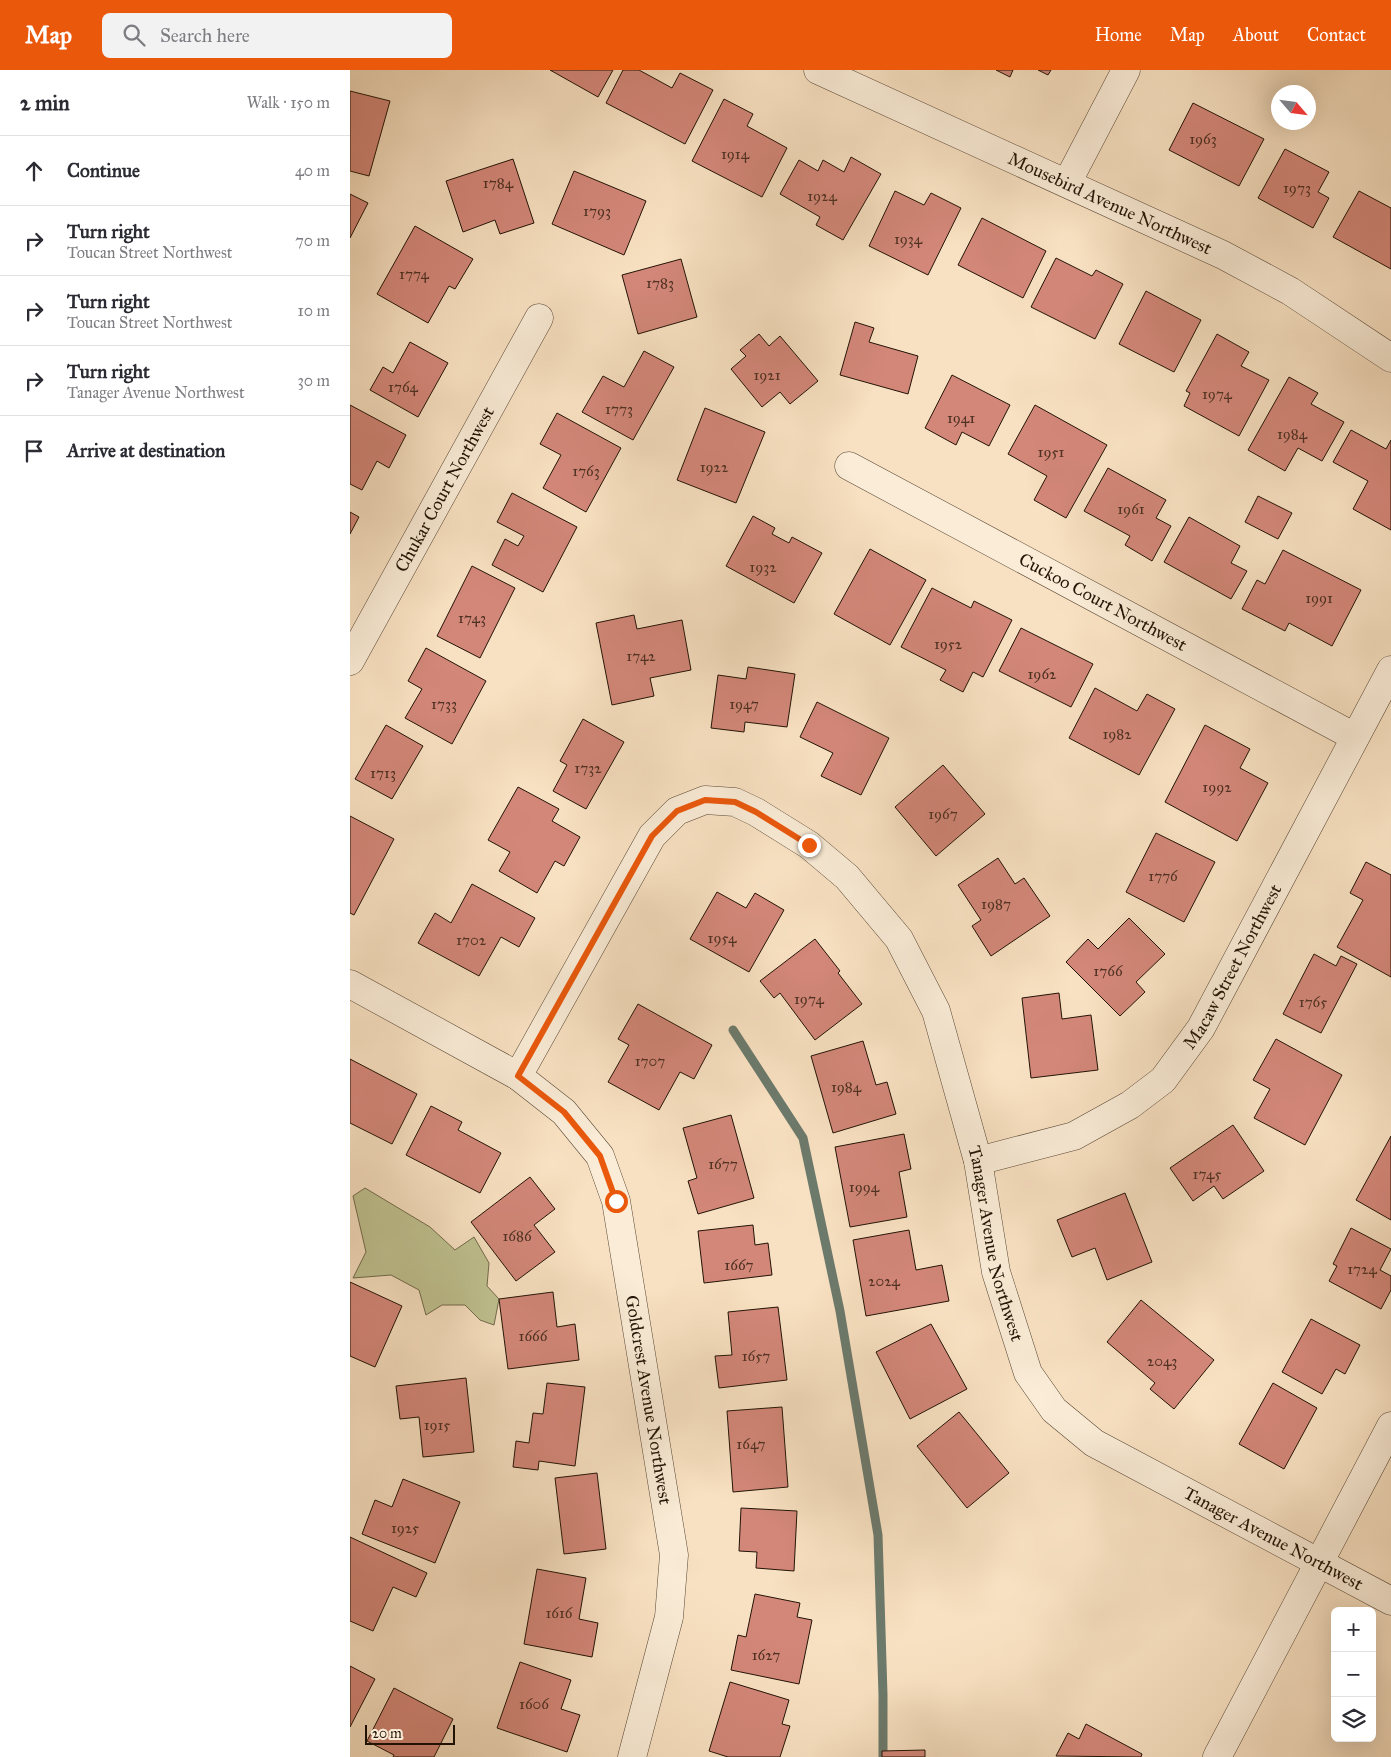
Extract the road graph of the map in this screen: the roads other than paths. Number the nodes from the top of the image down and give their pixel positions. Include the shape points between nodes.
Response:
1 (818, 70) edge
2 (1126, 70) edge
3 (1067, 183) junction
4 (539, 318) dead end
5 (1391, 358) edge
6 (849, 466) dead end
7 (350, 661) edge
8 (1391, 670) edge
9 (1355, 737) junction
10 (350, 984) edge
11 (518, 1076) junction
12 (978, 1161) junction
13 (1391, 1426) edge
14 (1320, 1562) junction
15 (1391, 1601) edge
16 (632, 1757) edge
17 (1217, 1757) edge

1 - 3 street, Mousebird Avenue Northwest
2 - 3 street
3 - 5 street, Mousebird Avenue Northwest via 1231,259 1290,291
4 - 7 street, Chukar Court Northwest
6 - 9 street, Cuckoo Court Northwest
8 - 9 street, Macaw Street Northwest
9 - 12 street, Macaw Street Northwest via 1202,1028 1163,1080 1130,1105 1074,1136
10 - 11 street, Goldcrest Avenue Northwest
11 - 12 street, Tanager Avenue Northwest via 652,836 677,811 705,800 735,802 809,845 847,877 899,939 936,1011
11 - 16 street, Goldcrest Avenue Northwest via 564,1112 600,1156 616,1201 674,1555 669,1617
12 - 14 street, Tanager Avenue Northwest via 999,1281 1028,1373 1054,1410 1094,1443
13 - 14 street
14 - 15 street, Tanager Avenue Northwest
14 - 17 street

